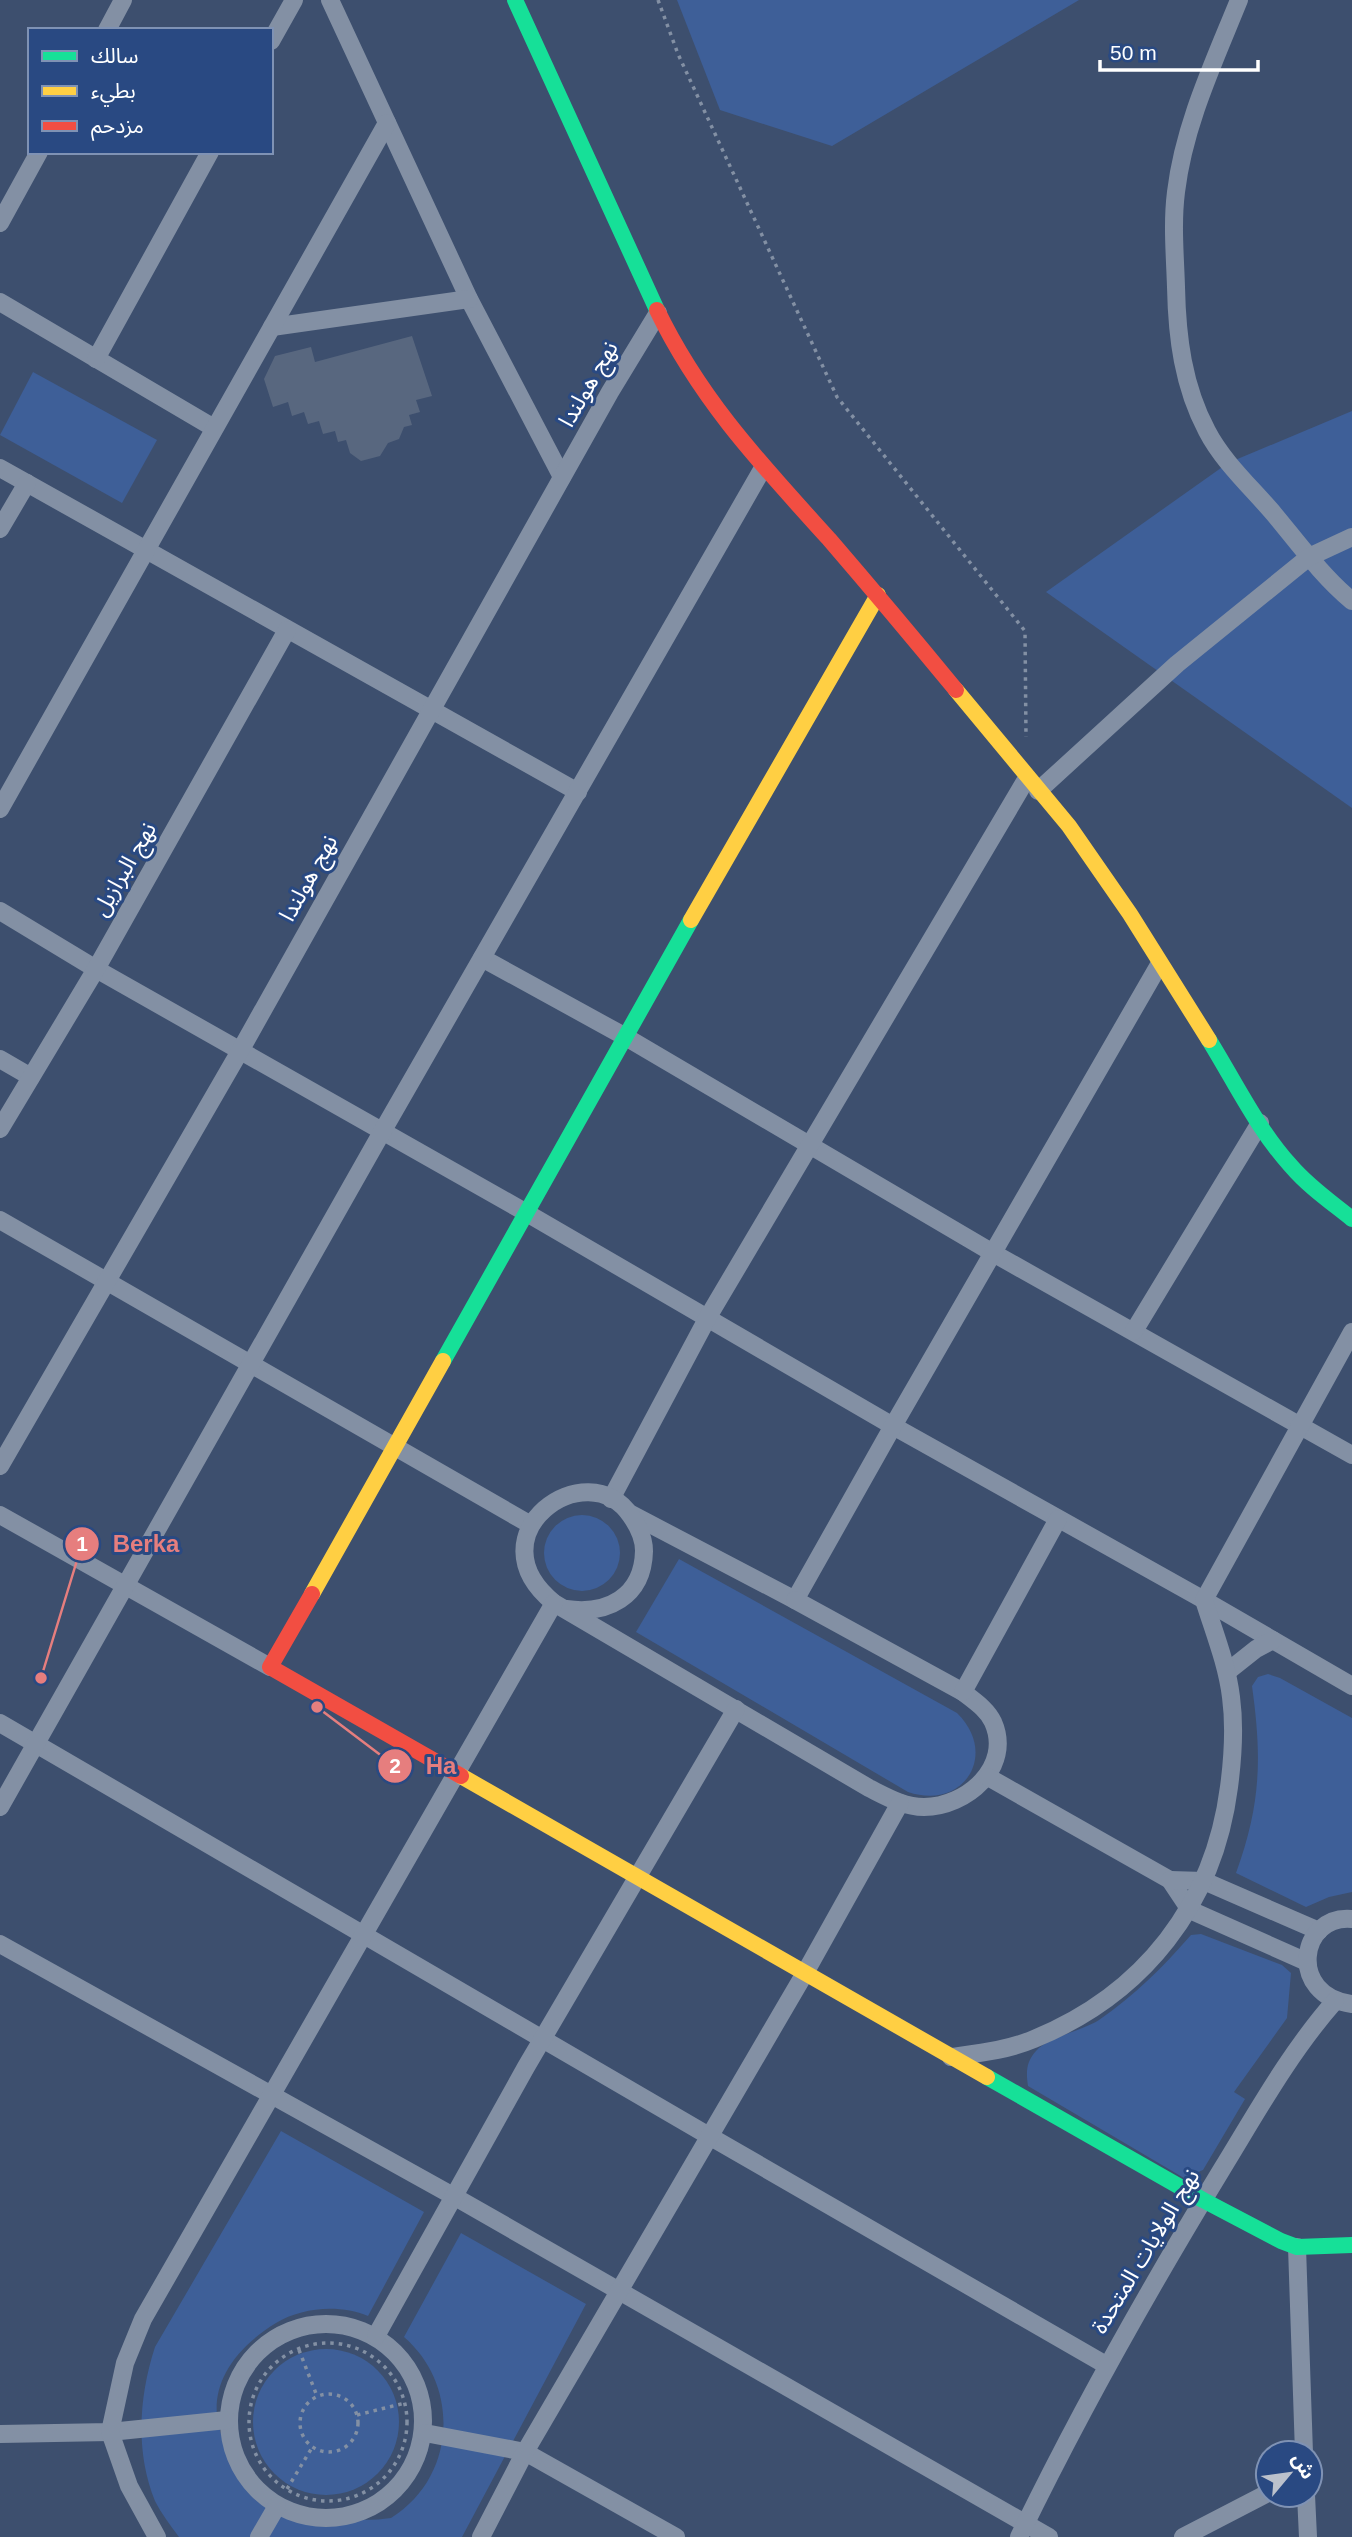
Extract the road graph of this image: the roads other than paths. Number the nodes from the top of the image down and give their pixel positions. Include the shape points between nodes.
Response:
1 (123, 0) edge
2 (294, 0) edge
3 (330, 0) edge
4 (515, 0) edge
5 (1239, 0) edge
6 (108, 28) edge
7 (273, 37) edge
8 (387, 123) junction
9 (38, 154) edge
10 (209, 154) edge
11 (0, 223) edge
12 (470, 299) junction
13 (0, 302) edge
14 (658, 313) junction
15 (272, 327) junction
16 (96, 359) junction
17 (214, 428) junction
18 (0, 468) edge
19 (763, 468) junction
20 (562, 477) junction
21 (27, 483) junction
22 (0, 530) edge
23 (1352, 537) edge
24 (148, 551) junction
25 (1309, 557) junction
26 (878, 595) junction
27 (1352, 601) edge
28 (288, 631) junction
29 (429, 710) junction
30 (1032, 784) junction
31 (578, 792) junction
32 (0, 809) edge
33 (0, 911) edge
34 (482, 958) junction
35 (1159, 965) junction
36 (96, 969) junction
37 (624, 1036) junction
38 (240, 1051) junction
39 (0, 1059) edge
40 (31, 1077) junction
41 (1260, 1123) junction
42 (0, 1129) edge
43 (382, 1132) junction
44 (809, 1143) junction
45 (525, 1212) junction
46 (1352, 1219) edge
47 (0, 1220) edge
48 (993, 1254) junction
49 (107, 1282) junction
50 (708, 1317) junction
51 (1134, 1331) junction
52 (1352, 1332) edge
53 (251, 1364) junction
54 (893, 1426) junction
55 (1299, 1426) junction
56 (395, 1447) junction
57 (1352, 1455) edge
58 (0, 1466) edge
59 (611, 1499) junction
60 (629, 1513) junction
61 (0, 1515) edge
62 (1058, 1519) junction
63 (531, 1525) junction
64 (126, 1585) junction
65 (795, 1600) junction
66 (1204, 1600) junction
67 (560, 1606) junction
68 (1273, 1640) junction
69 (270, 1667) junction
70 (1227, 1672) junction
71 (1352, 1686) edge
72 (963, 1692) junction
73 (737, 1709) junction
74 (0, 1723) edge
75 (38, 1743) junction
76 (456, 1774) junction
77 (988, 1777) junction
78 (900, 1803) junction
79 (0, 1807) edge
80 (638, 1879) junction
81 (1170, 1880) junction
82 (1203, 1881) junction
83 (1190, 1910) junction
84 (1352, 1919) edge
85 (1319, 1931) junction
86 (363, 1934) junction
87 (0, 1944) edge
88 (1307, 1962) junction
89 (805, 1973) junction
90 (1346, 2003) edge
91 (544, 2039) junction
92 (951, 2057) junction
93 (270, 2094) junction
94 (709, 2136) junction
95 (455, 2197) junction
96 (1203, 2200) junction
97 (1352, 2245) edge
98 (1297, 2247) junction
99 (617, 2290) junction
100 (376, 2336) junction
101 (1106, 2365) junction
102 (227, 2420) junction
103 (110, 2432) junction
104 (425, 2433) junction
105 (0, 2434) edge
106 (1304, 2439) edge
107 (525, 2452) junction
108 (1254, 2500) edge
109 (277, 2506) junction
110 (1307, 2509) edge
111 (1022, 2530) edge
112 (157, 2537) edge
113 (259, 2537) edge
114 (481, 2537) edge
115 (676, 2537) edge
116 (1049, 2537) edge
117 (1183, 2537) edge
118 (1308, 2537) edge

1 - 6 street
2 - 7 street
3 - 8 street
4 - 14 street
5 - 25 street via 1188,131 1176,190 1176,314 1189,388 1209,435
8 - 12 street
8 - 15 street
9 - 11 street
10 - 16 street
12 - 15 street
12 - 20 street
13 - 16 street
14 - 19 street via 688,369
14 - 20 street, نهج هولندا
15 - 17 street
16 - 17 street
17 - 24 street
18 - 21 street
19 - 26 street
19 - 31 street
20 - 29 street, نهج هولندا
21 - 22 street
21 - 24 street
23 - 25 street
24 - 28 street
24 - 32 street
25 - 27 street
25 - 30 street
26 - 30 street
26 - 37 street
28 - 29 street
28 - 36 street, نهج البرازيل
29 - 31 street
29 - 38 street, نهج هولندا
30 - 35 street via 1098,868
30 - 44 street
31 - 34 street
33 - 36 street
34 - 37 street
34 - 43 street
35 - 41 street
35 - 48 street
36 - 38 street
36 - 40 street, نهج البرازيل
37 - 44 street
37 - 45 street
38 - 43 street
38 - 49 street, نهج هولندا
39 - 40 street
40 - 42 street, نهج البرازيل
41 - 46 street via 1312,1188
41 - 51 street
43 - 45 street
43 - 53 street
44 - 48 street
44 - 50 street
45 - 50 street
45 - 56 street
47 - 49 street
48 - 51 street
48 - 54 street
49 - 53 street
49 - 58 street, نهج هولندا
50 - 54 street
50 - 59 street
51 - 55 street
52 - 55 street
53 - 56 street
53 - 64 street
54 - 62 street
54 - 65 street
55 - 57 street
55 - 66 street
56 - 63 street
56 - 69 street
59 - 60 street
59 - 63 street via 575,1493 549,1504
60 - 65 street
60 - 67 street via 644,1549 634,1585 604,1609 585,1612
61 - 64 street
62 - 66 street
62 - 72 street
63 - 67 street via 525,1560 535,1585
64 - 69 street
64 - 75 street
65 - 72 street
66 - 68 street
66 - 70 street
67 - 73 street
67 - 76 street
68 - 70 street
68 - 71 street
69 - 76 street
70 - 82 street via 1234,1721 1233,1759 1226,1812
72 - 77 street via 993,1721 996,1757
73 - 78 street
73 - 80 street
74 - 75 street
75 - 79 street
75 - 86 street
76 - 80 street
76 - 86 street
77 - 78 street via 945,1805
77 - 81 street
78 - 89 street
80 - 89 street
80 - 91 street
81 - 82 street
81 - 83 street
82 - 83 street
82 - 85 street
83 - 88 street
83 - 92 street via 1149,1964 1084,2014 1034,2039
84 - 85 street via 1332,1922
85 - 88 street
86 - 91 street
86 - 93 street
87 - 93 street
88 - 90 street via 1320,1992
89 - 92 street
89 - 94 street
90 - 96 street, نهج الولايات المتحدة via 1314,2024
91 - 94 street
91 - 95 street
92 - 96 street
93 - 95 street
93 - 103 street via 142,2319 125,2363
94 - 99 street
94 - 101 street
95 - 99 street
95 - 100 street
96 - 98 street
96 - 101 street, نهج الولايات المتحدة
97 - 98 street
98 - 106 street
99 - 107 street
99 - 111 street
100 - 102 street via 320,2323 289,2330 262,2347 242,2372
100 - 104 street via 402,2360 417,2386
101 - 111 street, نهج الولايات المتحدة
102 - 103 street
102 - 109 street via 238,2462 254,2487
103 - 105 street
103 - 112 street via 129,2486
104 - 107 street
104 - 109 street via 410,2472 390,2495 365,2511 336,2519 305,2517
107 - 114 street
107 - 115 street
108 - 117 street
109 - 113 street
110 - 118 street
111 - 116 street

